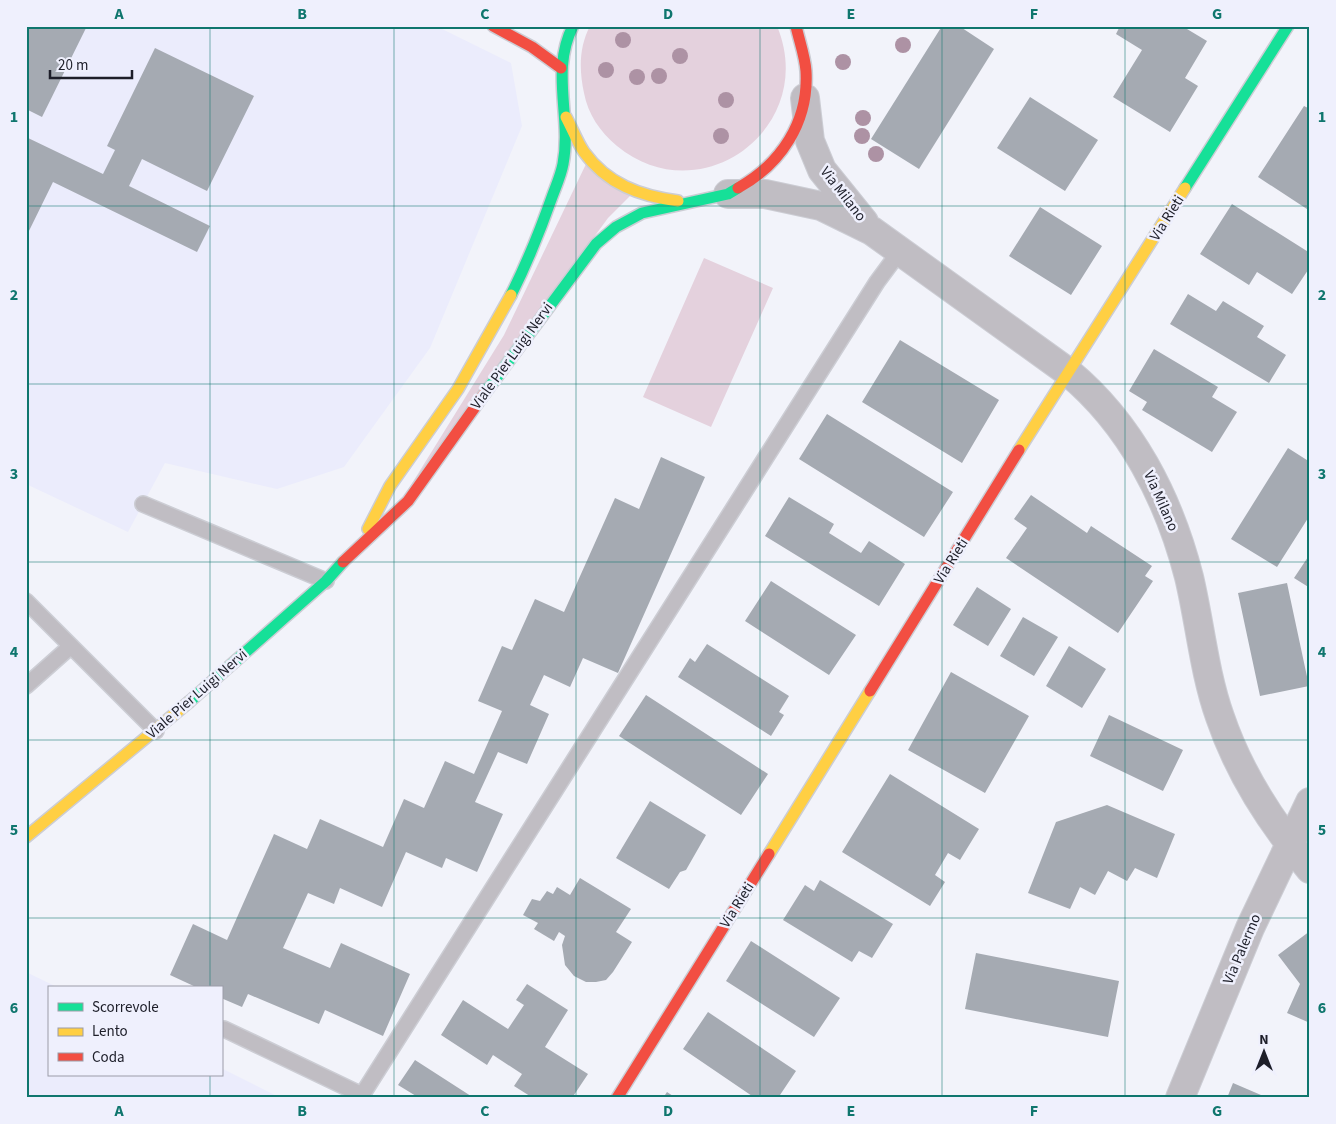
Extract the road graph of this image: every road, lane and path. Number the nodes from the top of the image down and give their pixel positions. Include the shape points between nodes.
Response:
1 (492, 26) edge
2 (573, 26) edge
3 (794, 26) edge
4 (1288, 26) edge
5 (560, 68) junction
6 (805, 98) junction
7 (566, 116) junction
8 (728, 194) junction
9 (687, 202) junction
10 (872, 231) junction
11 (900, 251) junction
12 (1068, 372) junction
13 (143, 504) dead end
14 (360, 544) junction
15 (326, 580) junction
16 (26, 601) edge
17 (71, 646) junction
18 (26, 686) edge
19 (156, 731) junction
20 (1310, 802) edge
21 (26, 837) edge
22 (1290, 846) junction
23 (1310, 869) edge
24 (224, 1029) dead end
25 (617, 1098) edge
26 (1180, 1098) edge

1 - 5 street via 532,46
2 - 5 street, Viale Pier Luigi Nervi
3 - 6 street, Viale Pier Luigi Nervi via 801,42 806,70
4 - 12 street, Via Rieti
5 - 7 street, Viale Pier Luigi Nervi
6 - 8 street, Viale Pier Luigi Nervi via 796,128 779,156 756,178
6 - 10 street, Via Milano via 810,141 822,170
7 - 9 street, Viale Pier Luigi Nervi via 584,152 612,180 648,197
7 - 14 street, Viale Pier Luigi Nervi via 563,165 535,246 503,312 463,380 390,486
8 - 9 street, Viale Pier Luigi Nervi
8 - 10 street, Via Milano via 765,194 821,206
9 - 14 street, Viale Pier Luigi Nervi via 642,213 616,227 596,244 518,346 408,501
10 - 11 street, Via Milano
11 - 12 street, Via Milano
11 - 24 lane via 871,290 362,1095
12 - 22 street, Via Milano via 1094,394 1118,424 1158,489 1174,527 1189,578 1219,716 1237,762
12 - 25 street, Via Rieti
13 - 15 lane
14 - 15 street, Viale Pier Luigi Nervi
15 - 19 street, Viale Pier Luigi Nervi
16 - 17 lane
17 - 18 lane
17 - 19 lane
19 - 21 street, Viale Pier Luigi Nervi
20 - 22 street, Via Palermo
22 - 23 street, Via Milano
22 - 26 street, Via Palermo via 1250,928

